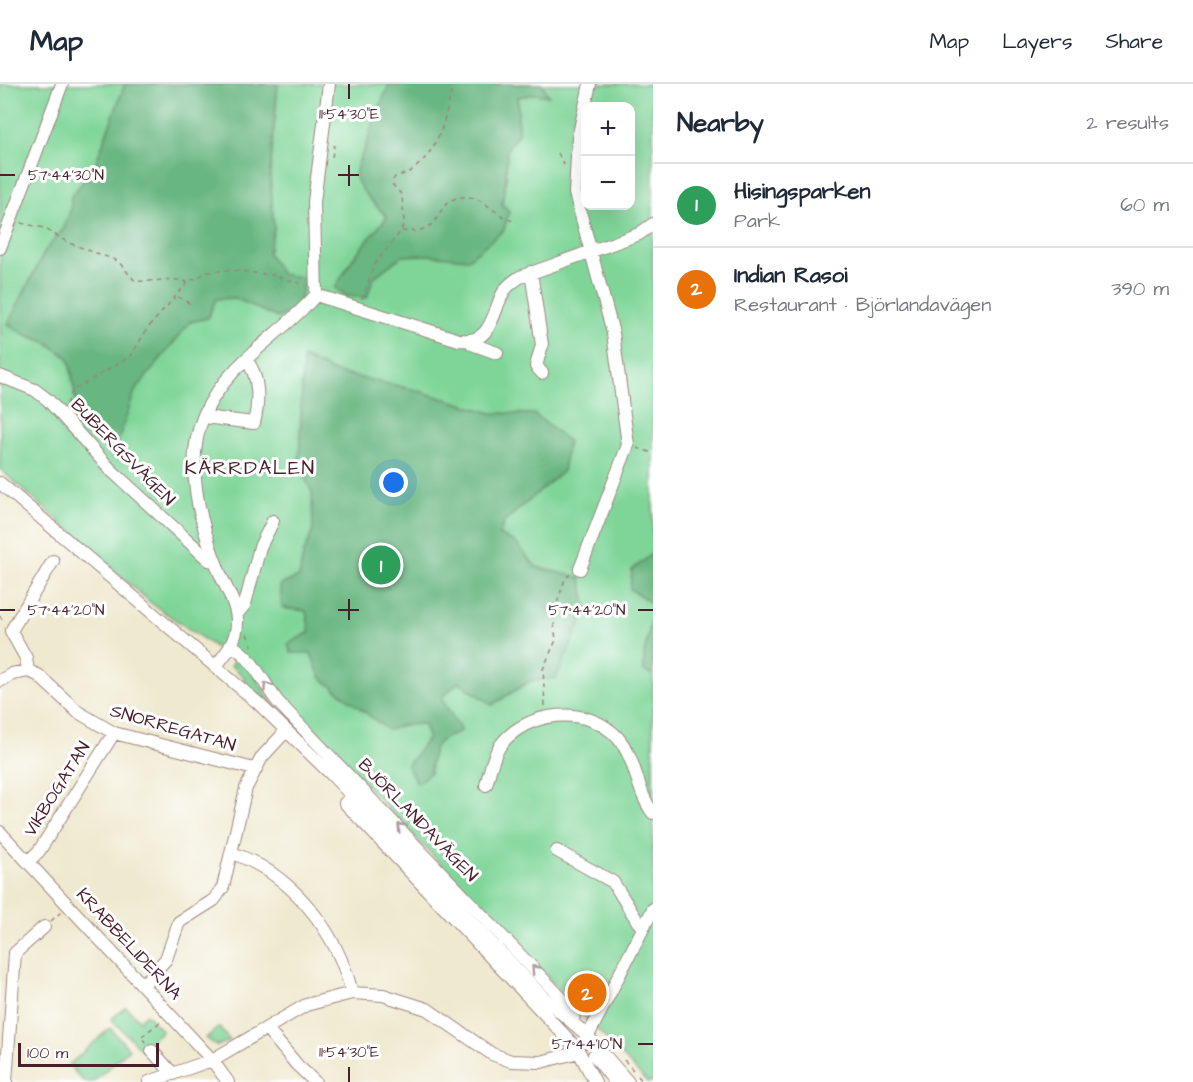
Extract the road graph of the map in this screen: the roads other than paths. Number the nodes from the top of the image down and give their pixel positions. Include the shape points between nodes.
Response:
1 (62, 84) edge
2 (329, 84) edge
3 (590, 84) edge
4 (653, 224) edge
5 (0, 248) edge
6 (592, 251) junction
7 (531, 272) junction
8 (315, 291) junction
9 (471, 340) junction
10 (497, 353) dead end
11 (246, 360) junction
12 (542, 373) dead end
13 (0, 376) edge
14 (204, 417) junction
15 (0, 483) edge
16 (273, 521) dead end
17 (53, 561) dead end
18 (215, 561) junction
19 (580, 569) road end
20 (237, 614) junction
21 (231, 645) junction
22 (215, 666) junction
23 (28, 671) junction
24 (0, 681) edge
25 (286, 731) junction
26 (114, 733) junction
27 (254, 769) junction
28 (486, 785) dead end
29 (352, 797) junction
30 (653, 813) edge
31 (0, 832) edge
32 (557, 851) dead end
33 (232, 853) junction
34 (28, 862) junction
35 (653, 909) edge
36 (644, 926) junction
37 (44, 927) road end
38 (143, 985) junction
39 (352, 993) junction
40 (544, 998) junction
41 (573, 1023) junction
42 (267, 1029) junction
43 (585, 1045) junction
44 (152, 1051) road end
45 (212, 1060) junction
46 (173, 1074) junction
47 (6, 1082) edge
48 (149, 1082) edge
49 (228, 1082) edge
50 (315, 1082) edge
51 (595, 1082) edge
52 (615, 1082) edge
53 (628, 1082) edge

1 - 5 street
2 - 8 street via 314,202
3 - 6 street via 574,178 578,210
4 - 6 street via 639,234
6 - 7 street
6 - 19 street via 614,333 628,445
7 - 9 street via 504,290 490,327
7 - 12 street via 542,345 536,366
8 - 9 street via 459,340
8 - 11 street
9 - 10 street via 472,344
11 - 14 street via 225,380
11 - 14 street via 254,369 254,423
13 - 18 street, BUBERGSVÄGEN via 35,390 111,470 208,560
14 - 18 street via 197,445 195,486
15 - 22 street, BJÖRLANDAVÄGEN
16 - 20 street
17 - 23 street via 9,629 26,658
18 - 20 street
20 - 21 street via 238,625
21 - 22 street
41 -> 21 street, BJÖRLANDAVÄGEN via 574,1012 567,1004 278,702 247,654
22 - 25 street, BJÖRLANDAVÄGEN
23 - 24 street
23 - 26 street, SNORREGATAN via 38,675 93,723
25 - 27 street
25 - 29 street, BJÖRLANDAVÄGEN
26 - 27 street, SNORREGATAN
26 - 34 street, VIKBOGATAN via 39,851
27 - 33 street via 241,803
28 - 30 street via 500,746 524,723 546,716 579,719 608,728 618,738 633,763
29 - 40 street, BJÖRLANDAVÄGEN
29 - 43 street, BJÖRLANDAVÄGEN via 345,803
31 - 34 street, KRABBELIDERNA
32 - 36 street via 613,882
33 - 38 street via 220,893 207,906 179,922 166,959
33 - 39 street via 259,863 290,888 318,920 339,950
34 - 38 street, KRABBELIDERNA
35 - 36 street
36 - 43 street
37 - 47 street via 15,953
38 - 45 street, KRABBELIDERNA
39 - 42 street via 306,1005
39 - 43 street via 383,995 427,1009 492,1054 511,1060 542,1062
40 - 41 street, BJÖRLANDAVÄGEN
40 - 43 street, BJÖRLANDAVÄGEN
41 - 43 street, BJÖRLANDAVÄGEN
42 - 45 street
42 - 50 street
43 - 51 street
43 - 52 street, BJÖRLANDAVÄGEN
43 - 53 street, BJÖRLANDAVÄGEN
44 - 46 street
45 - 46 street
45 - 49 street, KRABBELIDERNA
46 - 48 street

